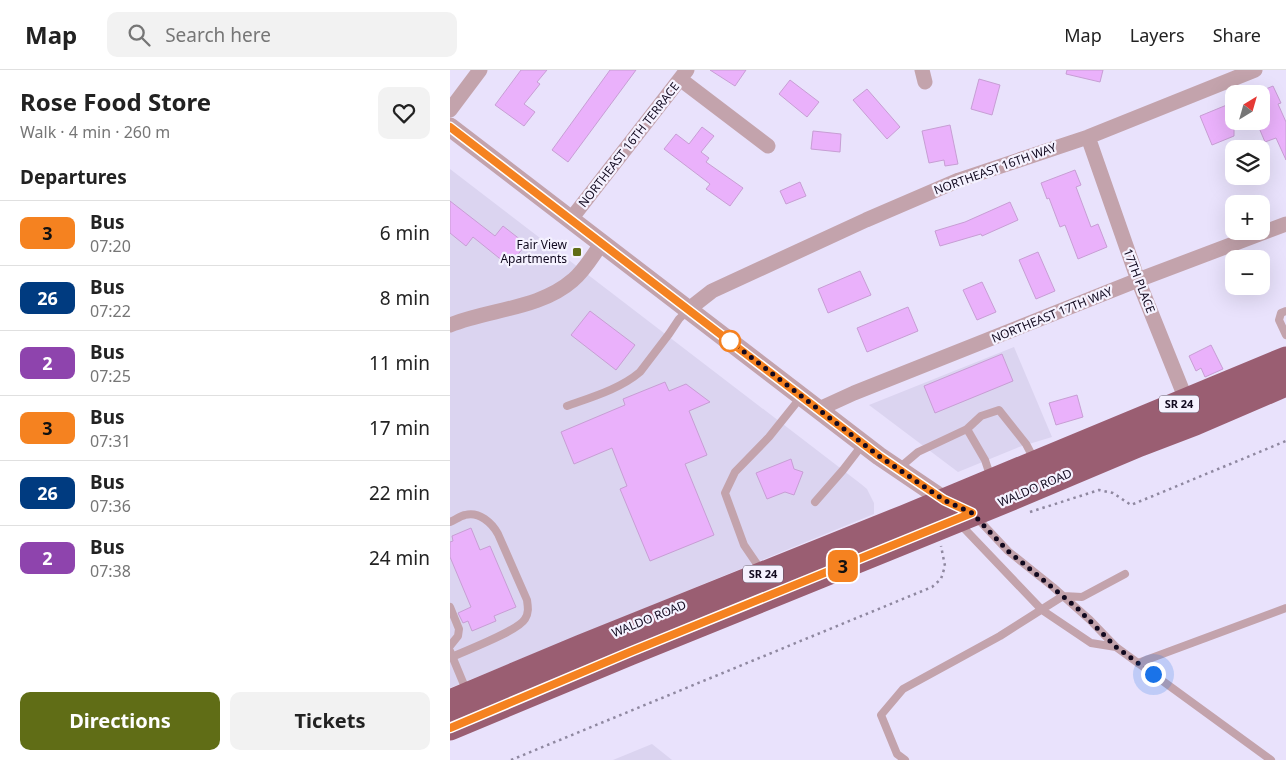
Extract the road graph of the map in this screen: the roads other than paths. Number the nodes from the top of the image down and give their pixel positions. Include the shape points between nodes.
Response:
1 (480, 70) edge
2 (1255, 70) edge
3 (683, 74) edge
4 (450, 110) edge
5 (450, 126) edge
6 (1088, 137) junction
7 (768, 146) dead end
8 (571, 219) junction
9 (1286, 224) edge
10 (602, 243) junction
11 (1138, 280) junction
12 (688, 309) junction
13 (1286, 310) edge
14 (450, 325) edge
15 (1286, 335) edge
16 (1286, 359) edge
17 (1286, 384) edge
18 (802, 396) junction
19 (1186, 401) junction
20 (567, 406) dead end
21 (819, 409) junction
22 (1195, 423) junction
23 (967, 429) junction
24 (864, 444) junction
25 (1036, 462) junction
26 (898, 468) junction
27 (992, 481) junction
28 (815, 502) dead end
29 (954, 518) junction
30 (450, 522) edge
31 (764, 574) junction
32 (1125, 574) dead end
33 (1064, 596) junction
34 (450, 607) edge
35 (1286, 608) edge
36 (1042, 610) junction
37 (450, 646) edge
38 (1116, 647) junction
39 (451, 654) edge
40 (1138, 663) junction
41 (459, 698) edge
42 (450, 728) edge
43 (905, 760) edge
44 (1270, 760) edge

1 - 4 street
2 - 6 street, NORTHEAST 16TH WAY
3 - 7 street
3 - 8 street, NORTHEAST 16TH TERRACE
5 - 8 street
6 - 11 street, 17TH PLACE
6 - 12 street, NORTHEAST 16TH WAY via 959,180 712,291
8 - 10 street
9 - 11 street, NORTHEAST 17TH WAY
10 - 12 street
10 - 14 street via 574,280 552,295
11 - 19 street, 17TH PLACE
11 - 21 street, NORTHEAST 17TH WAY
12 - 18 street
12 - 20 lane via 640,372 605,392
13 - 15 lane via 1279,320
16 - 19 highway, SR 24
17 - 22 highway, WALDO ROAD / SR 24
18 - 21 street
18 - 31 lane via 735,472 725,493 744,545
19 - 22 street, 17TH PLACE
19 - 25 highway, WALDO ROAD / SR 24
21 - 24 street
22 - 29 highway, WALDO ROAD / SR 24
23 - 25 lane via 981,416 999,410
23 - 26 lane via 918,452
23 - 27 lane via 985,460
24 - 26 street
24 - 28 lane
25 - 27 highway, WALDO ROAD / SR 24
26 - 29 street
27 - 29 highway, WALDO ROAD / SR 24
29 - 31 highway, WALDO ROAD / SR 24 via 905,517
29 - 33 lane via 1008,551
29 - 36 lane
29 - 42 highway, WALDO ROAD / SR 24
30 - 39 lane via 473,514 494,526 528,607 528,614 516,628
31 - 41 highway, WALDO ROAD / SR 24
32 - 33 lane via 1082,597
33 - 36 lane
33 - 38 lane
34 - 37 lane via 459,633
35 - 40 lane
36 - 38 lane via 1091,643
36 - 43 lane via 903,689 881,716 897,754
38 - 40 lane
39 - 41 lane
40 - 44 lane

